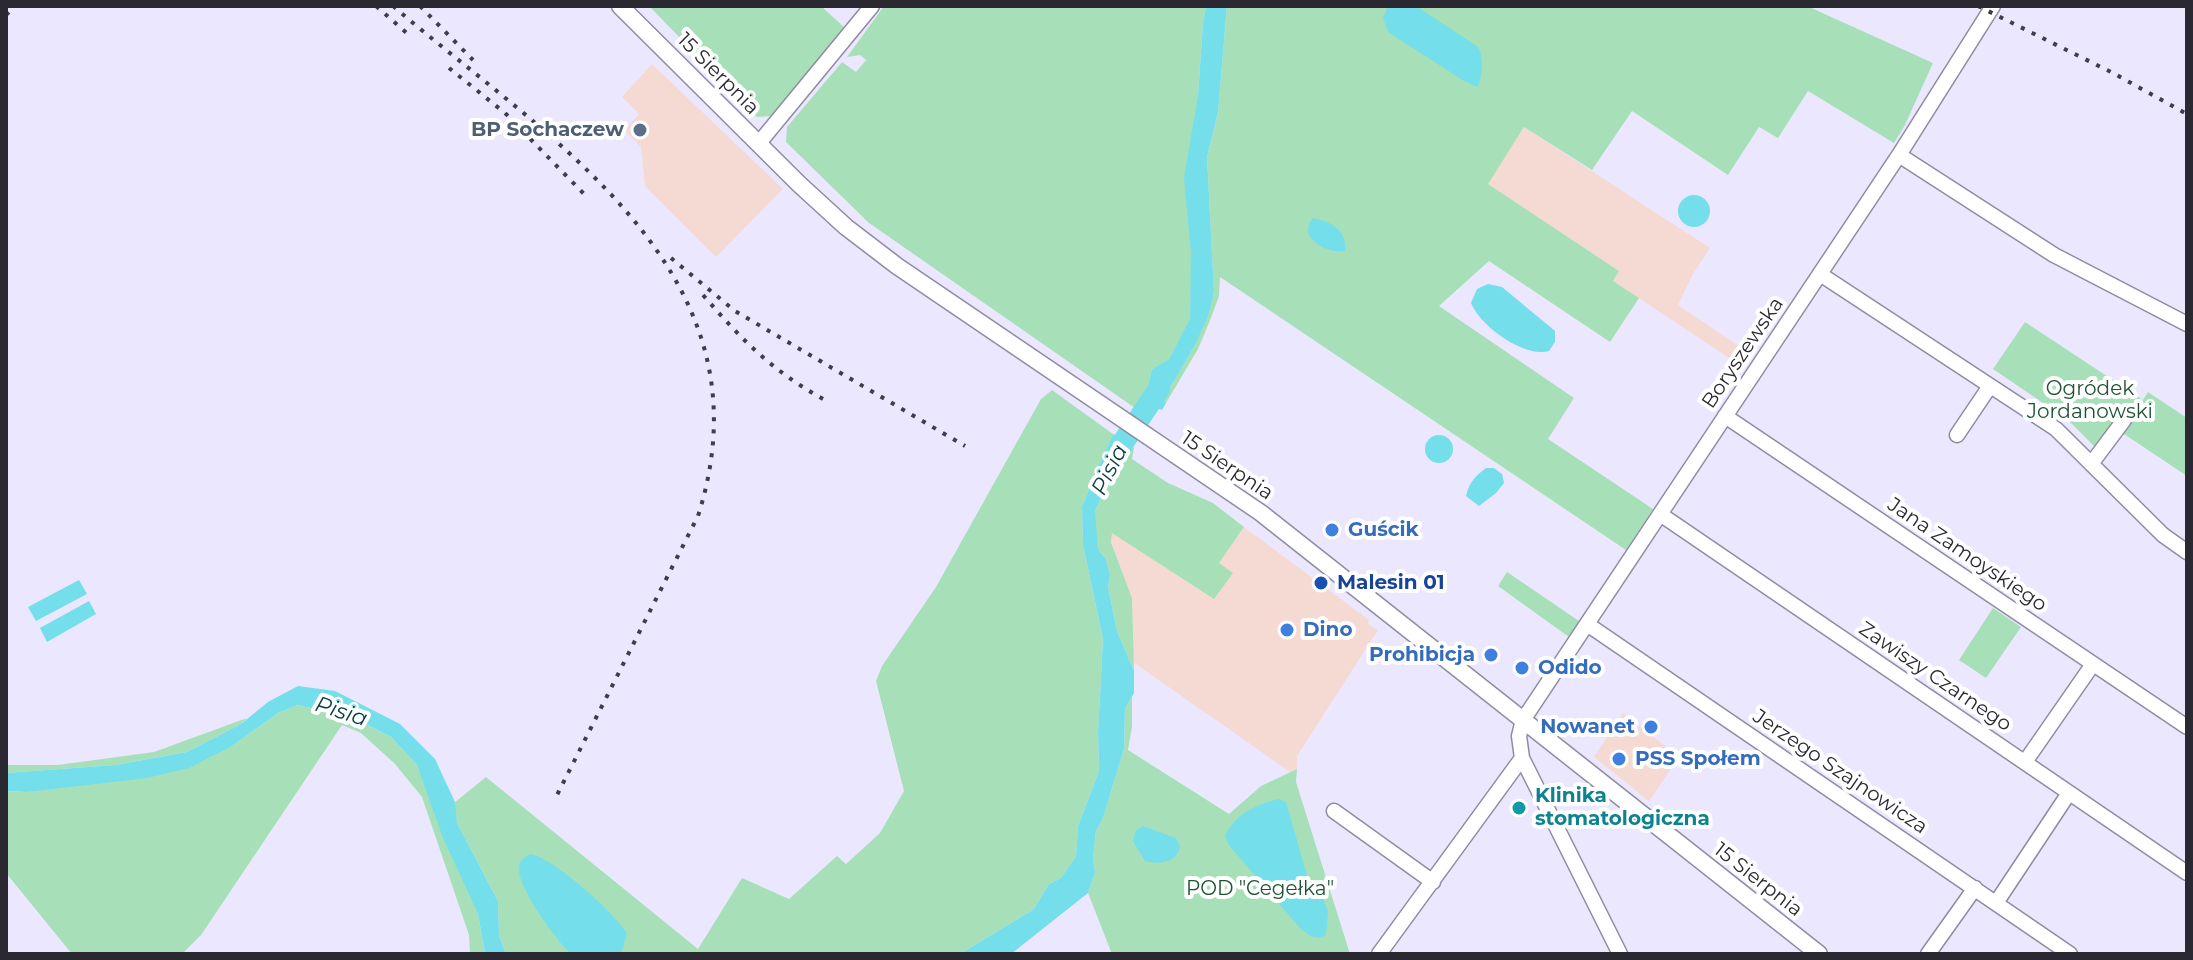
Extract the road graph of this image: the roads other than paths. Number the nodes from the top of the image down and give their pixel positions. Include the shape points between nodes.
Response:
1 (620, 6) edge
2 (872, 6) edge
3 (1993, 6) edge
4 (759, 143) junction
5 (1899, 155) junction
6 (1820, 274) junction
7 (2187, 324) edge
8 (1990, 386) junction
9 (1725, 416) junction
10 (2124, 420) dead end
11 (1957, 435) dead end
12 (2091, 464) junction
13 (1660, 514) junction
14 (2187, 552) edge
15 (1587, 624) junction
16 (2093, 664) junction
17 (1523, 720) junction
18 (2187, 727) edge
19 (1522, 758) junction
20 (2025, 762) junction
21 (2069, 793) junction
22 (1334, 811) dead end
23 (2187, 873) edge
24 (1433, 882) junction
25 (1975, 888) junction
26 (1996, 903) junction
27 (1379, 954) edge
28 (1620, 954) edge
29 (1819, 954) edge
30 (1928, 954) edge
31 (2070, 954) edge

1 - 4 main road, 15 Sierpnia
2 - 4 street
3 - 5 street, Boryszewska
4 - 17 main road, 15 Sierpnia via 846,227 897,266 1261,513
5 - 6 street, Boryszewska
5 - 7 street via 2054,255
6 - 8 street
6 - 9 street, Boryszewska
8 - 11 street
8 - 12 street via 2056,429
9 - 13 street, Boryszewska
9 - 16 street, Jana Zamoyskiego
10 - 12 street
12 - 14 street
13 - 15 street, Boryszewska
13 - 20 street, Zawiszy Czarnego
15 - 17 street, Boryszewska
15 - 25 street, Jerzego Szajnowicza
16 - 18 street, Jana Zamoyskiego
16 - 20 street
17 - 19 street
17 - 29 main road, 15 Sierpnia
19 - 24 street
19 - 28 street
20 - 21 street, Zawiszy Czarnego
21 - 23 street, Zawiszy Czarnego
21 - 26 street
22 - 24 street
24 - 27 street
25 - 26 street, Jerzego Szajnowicza
25 - 30 street
26 - 31 street, Jerzego Szajnowicza

